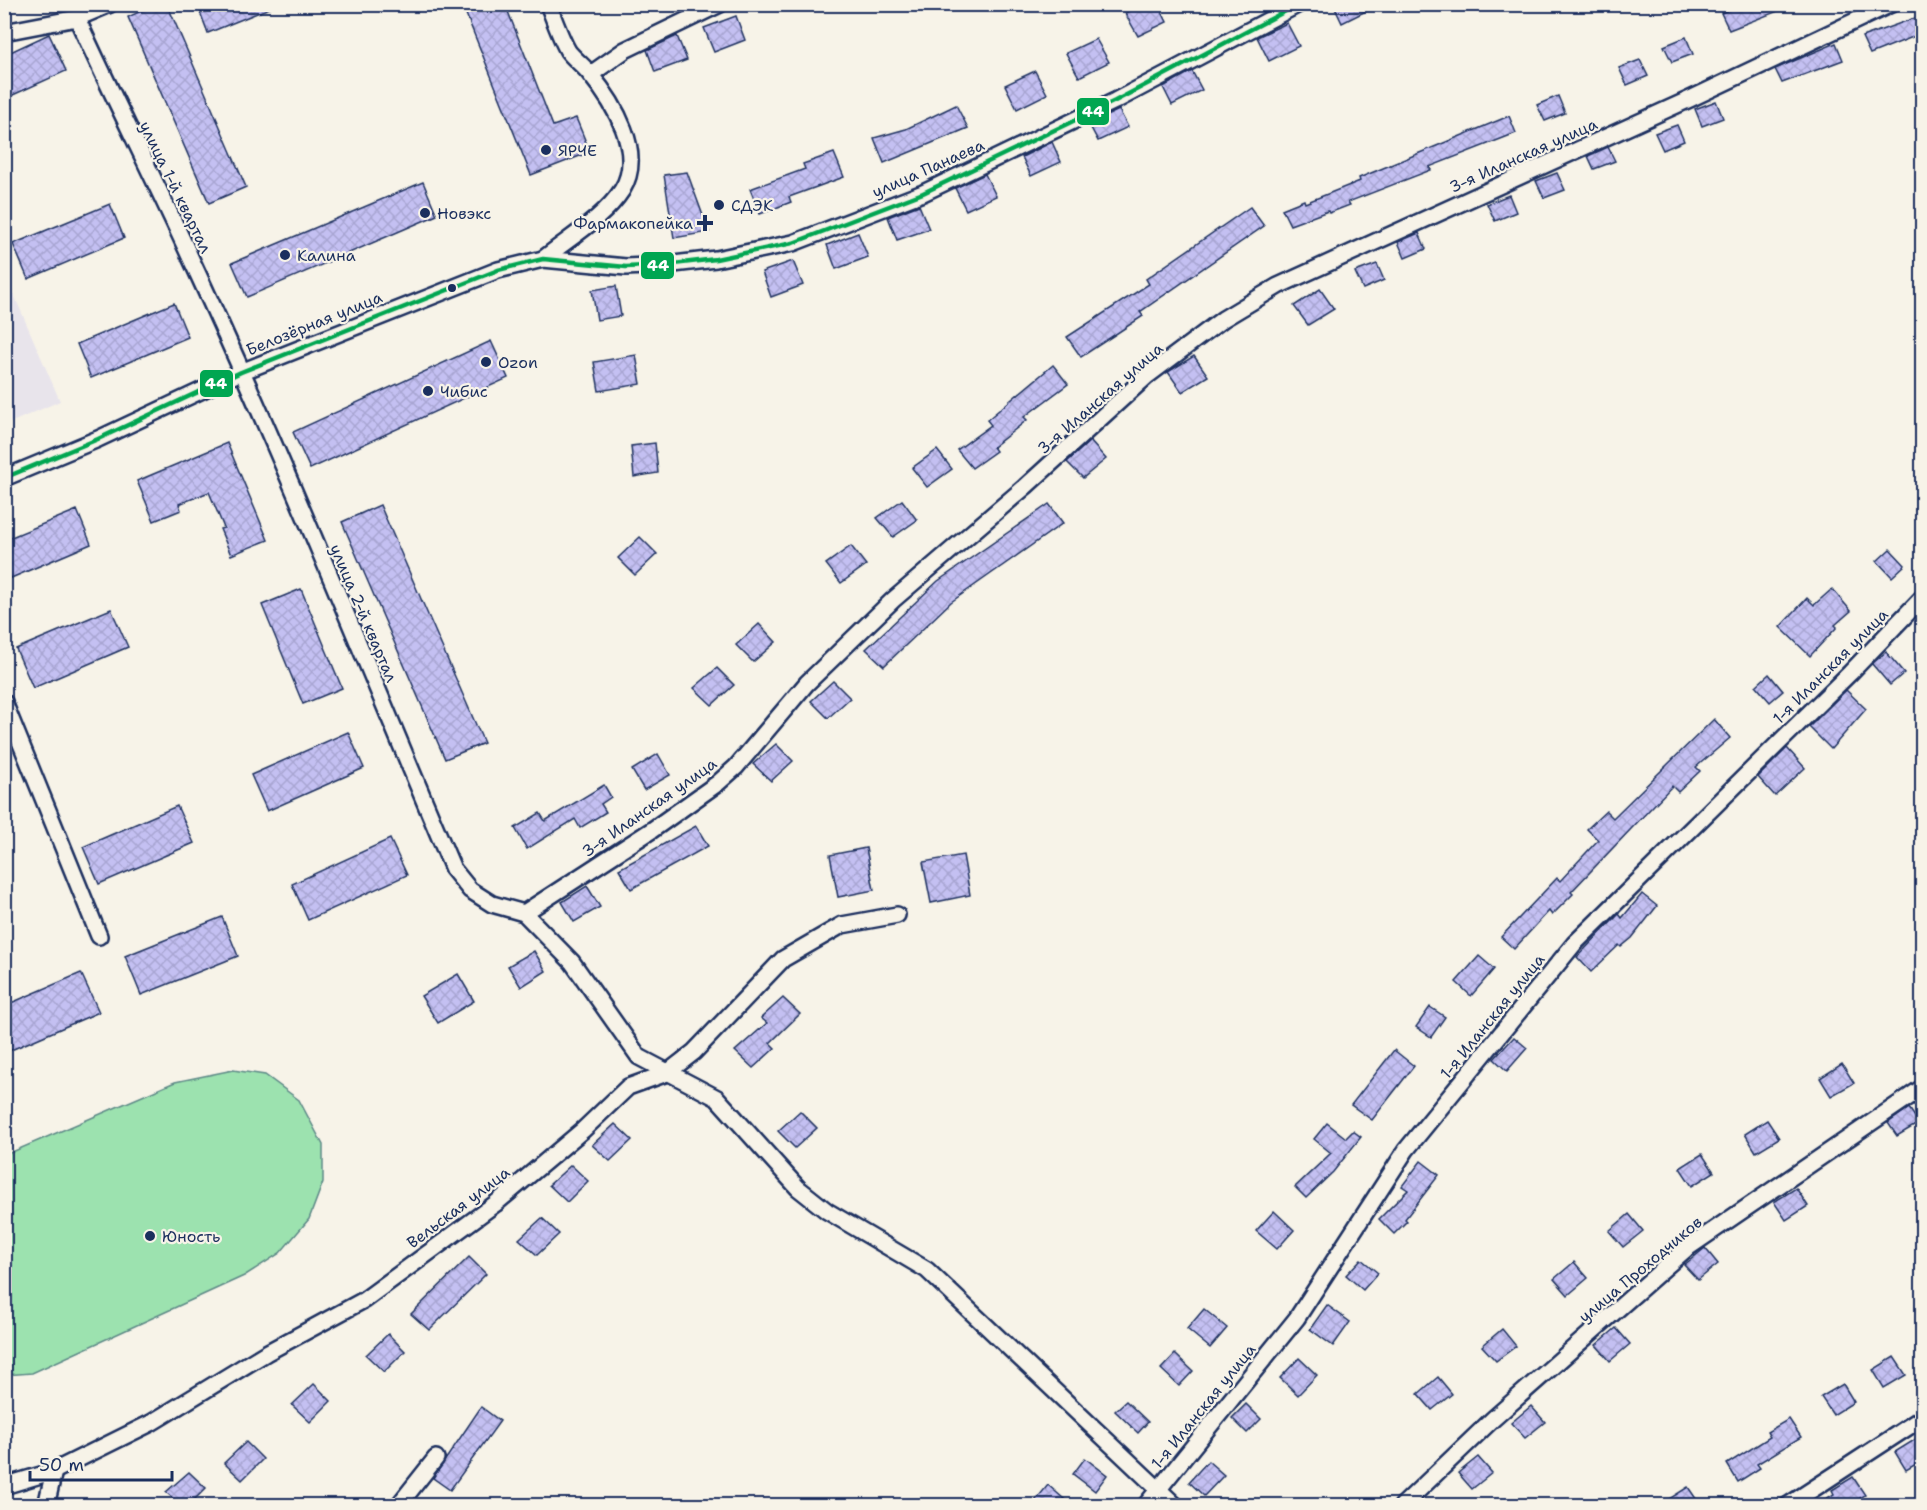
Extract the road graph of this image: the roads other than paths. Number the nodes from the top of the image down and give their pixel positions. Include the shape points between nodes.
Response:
1 (110, 4) edge
2 (548, 4) edge
3 (720, 4) edge
4 (1299, 4) edge
5 (1891, 4) edge
6 (77, 18) junction
7 (4, 32) edge
8 (591, 74) junction
9 (543, 259) junction
10 (241, 372) junction
11 (4, 478) edge
12 (1923, 598) edge
13 (4, 702) edge
14 (524, 913) junction
15 (897, 915) dead end
16 (99, 936) dead end
17 (667, 1073) junction
18 (1923, 1088) edge
19 (1923, 1418) edge
20 (436, 1458) dead end
21 (54, 1471) junction
22 (4, 1486) edge
23 (1160, 1488) junction
24 (46, 1506) edge
25 (398, 1506) edge
26 (1145, 1506) edge
27 (1176, 1506) edge
28 (1402, 1506) edge
29 (1786, 1506) edge

1 - 6 street
2 - 8 street via 569,51
3 - 8 street via 625,50
4 - 9 street, улица Панаева via 1115,101 923,193 793,243 716,260 665,265 616,267
5 - 14 street, 3-я Иланская улица via 1278,286 1224,319 1148,376 893,600 807,683 736,767 652,830
6 - 7 street
6 - 10 street, улица 1-й квартал
8 - 9 street via 624,134 631,165 628,177 622,191 603,212
9 - 10 street, Белозёрная улица via 498,270
10 - 11 street, Белозёрная улица
10 - 14 street, улица 2-й квартал via 453,869 470,890 492,904
12 - 23 street, 1-я Иланская улица via 1574,944 1406,1150 1297,1318
13 - 16 street
14 - 17 street via 572,962 639,1057
15 - 17 street, Вельская улица via 842,925 783,959 694,1052
17 - 21 street, Вельская улица via 628,1087 495,1204 364,1300 266,1353 151,1423
17 - 23 street via 717,1098 798,1188 820,1205 927,1270
18 - 28 street, улица Проходчиков via 1686,1249 1493,1419
19 - 29 street
20 - 25 street
21 - 22 street, Вельская улица
21 - 24 street
23 - 26 street, 1-я Иланская улица
23 - 27 street

